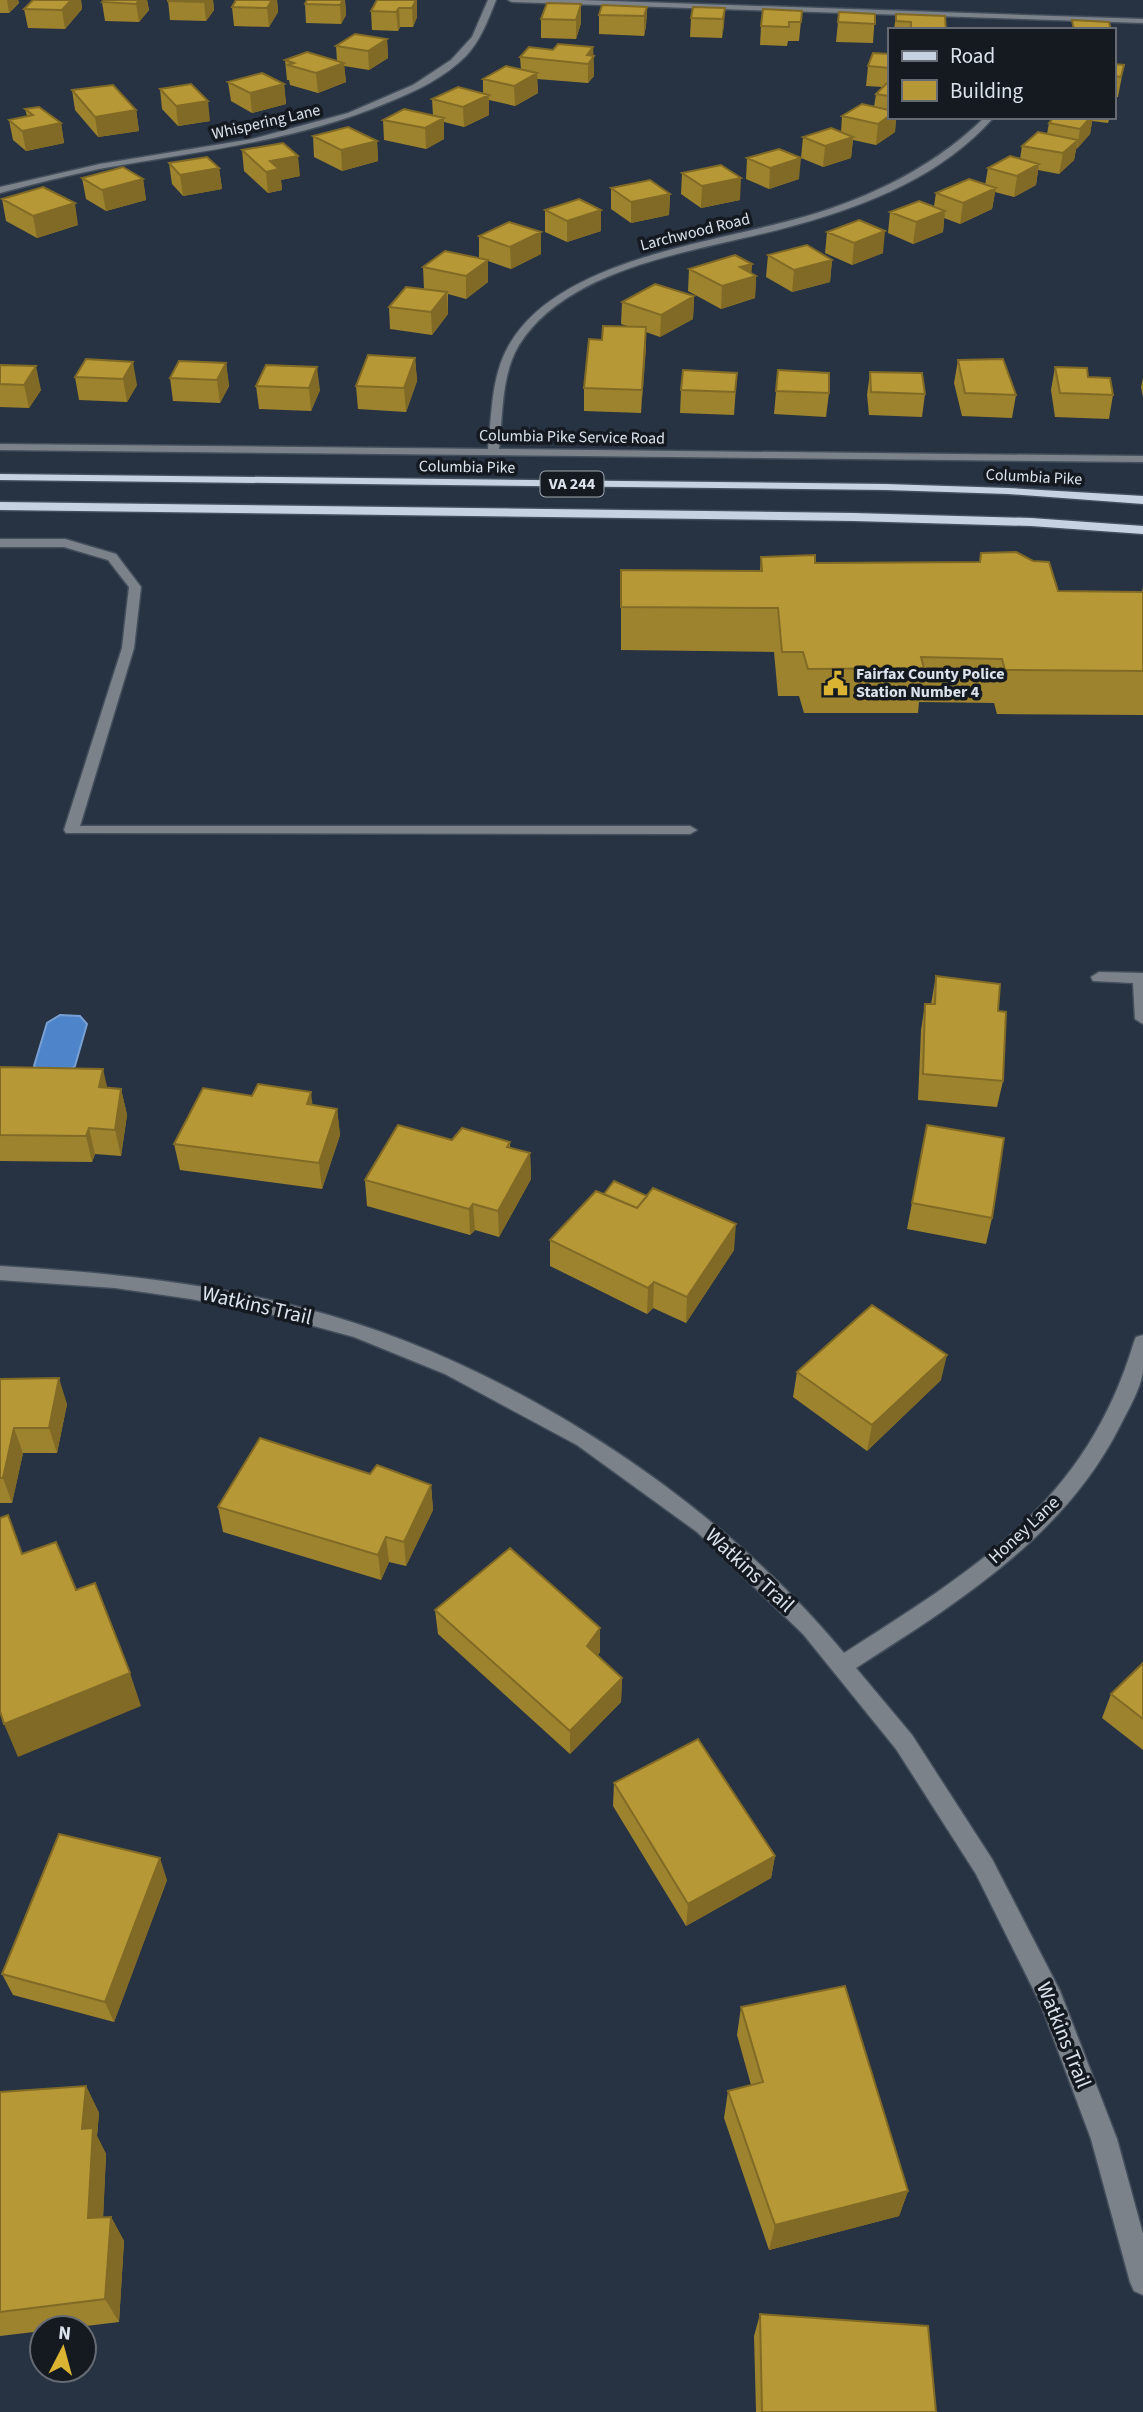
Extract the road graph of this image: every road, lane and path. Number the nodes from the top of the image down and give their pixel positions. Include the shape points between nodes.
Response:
1 (492, 0) edge
2 (512, 0) edge
3 (1006, 17) junction
4 (1143, 22) edge
5 (1007, 28) edge
6 (988, 119) edge
7 (0, 190) edge
8 (0, 447) edge
9 (493, 452) junction
10 (1143, 459) edge
11 (0, 477) edge
12 (1143, 500) edge
13 (0, 506) edge
14 (1143, 530) edge
15 (0, 543) edge
16 (690, 830) dead end
17 (1099, 976) dead end
18 (1141, 978) edge
19 (1143, 1019) edge
20 (0, 1273) edge
21 (1143, 1342) edge
22 (844, 1664) junction
23 (1143, 2281) edge

1 - 7 street, Whispering Lane via 469,47 445,69 355,114 275,136 107,165
2 - 3 street
3 - 4 street
3 - 5 street
6 - 9 street, Larchwood Road via 949,154 876,194 778,227 648,258 554,304 523,333 505,363
8 - 9 street, Columbia Pike Service Road
9 - 10 street, Columbia Pike Service Road
11 - 12 main road, Columbia Pike / VA 244 via 886,487
13 - 14 main road, VA 244 via 854,517
15 - 16 street via 65,543 113,557 135,587 128,648 71,830
17 - 18 street
18 - 19 street
20 - 22 street, Watkins Trail via 103,1278 209,1293 283,1310 402,1348 502,1392 588,1441 677,1503 757,1572
21 - 22 street, Honey Lane via 1117,1414 1076,1480 1027,1531 943,1600
22 - 23 street, Watkins Trail via 916,1755 1016,1921 1079,2066 1128,2215

